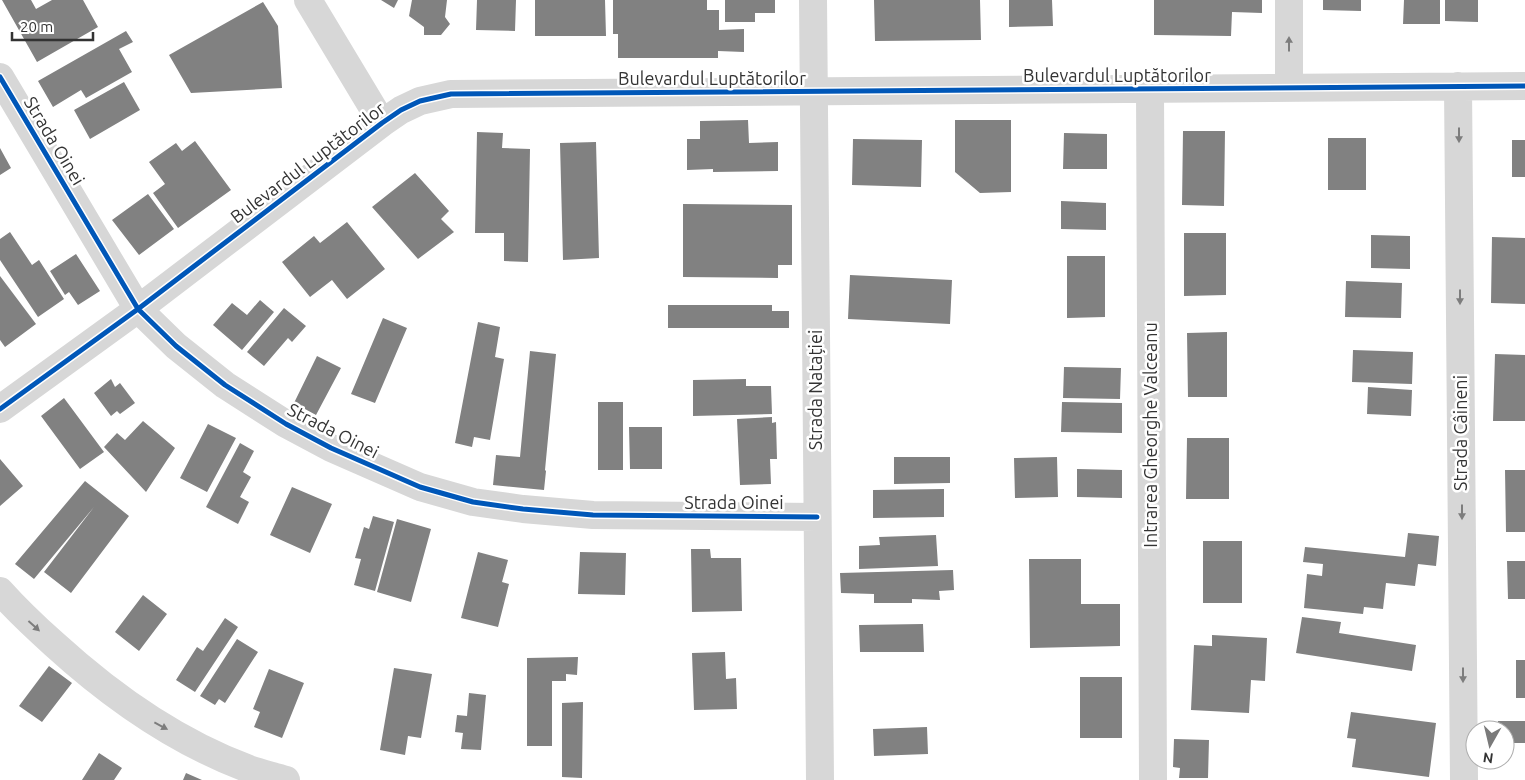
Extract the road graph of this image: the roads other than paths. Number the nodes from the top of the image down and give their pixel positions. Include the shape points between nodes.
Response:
1 (308, 0) edge
2 (813, 0) edge
3 (1289, 0) edge
4 (0, 77) edge
5 (1458, 86) junction
6 (1525, 86) edge
7 (1289, 88) junction
8 (1150, 89) junction
9 (814, 92) junction
10 (382, 123) junction
11 (138, 309) junction
12 (0, 409) edge
13 (817, 517) junction
14 (0, 591) edge
15 (286, 780) edge
16 (820, 780) edge
17 (1153, 780) edge
18 (1464, 780) edge

1 - 10 street
2 - 9 street, Strada Natației
7 -> 3 street
4 - 11 street, Strada Oinei
5 - 6 street, Bulevardul Luptătorilor
5 - 7 street, Bulevardul Luptătorilor
5 -> 18 street, Strada Câineni
7 - 8 street, Bulevardul Luptătorilor
8 - 9 street, Bulevardul Luptătorilor
8 - 17 street, Intrarea Gheorghe Valceanu
9 - 10 street, Bulevardul Luptătorilor via 450,94 420,101
9 - 13 street, Strada Natației
10 - 11 street, Bulevardul Luptătorilor
11 - 12 street, Bulevardul Luptătorilor
11 - 13 street, Strada Oinei via 183,352 225,385 331,448 420,487 472,502 593,515
13 - 16 street, Strada Natației
14 -> 15 street via 86,673 150,720 215,754

